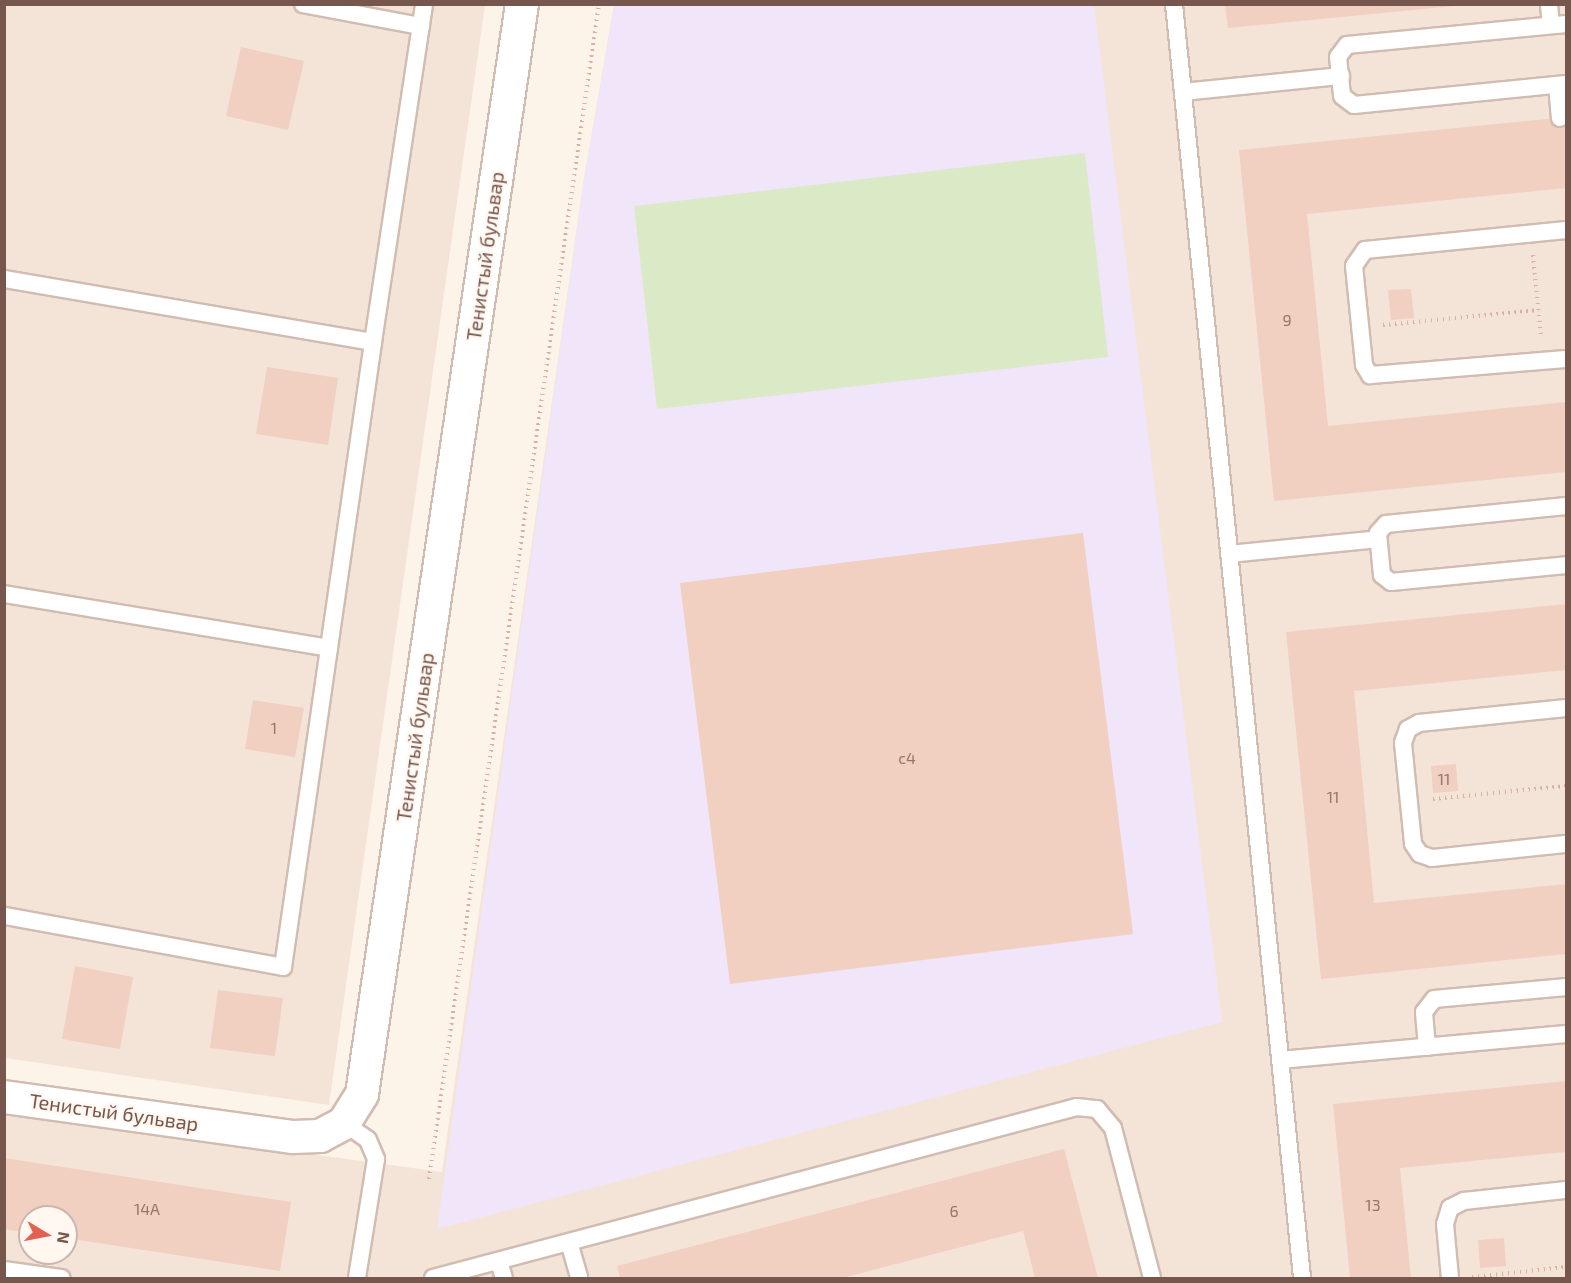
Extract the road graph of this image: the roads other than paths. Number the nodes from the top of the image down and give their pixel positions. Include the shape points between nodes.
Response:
1 (303, 4) edge
2 (424, 4) edge
3 (522, 4) edge
4 (1174, 4) edge
5 (1549, 4) edge
6 (1559, 24) edge
7 (421, 26) junction
8 (1341, 76) junction
9 (1562, 85) edge
10 (1183, 92) junction
11 (1560, 118) dead end
12 (1566, 230) edge
13 (4, 279) edge
14 (373, 342) junction
15 (1566, 359) edge
16 (1566, 506) edge
17 (1378, 539) junction
18 (1229, 554) junction
19 (1566, 565) edge
20 (4, 594) edge
21 (329, 648) junction
22 (1566, 708) edge
23 (1566, 844) edge
24 (4, 916) edge
25 (1566, 987) edge
26 (1566, 1034) edge
27 (1427, 1047) junction
28 (1280, 1060) junction
29 (4, 1097) edge
30 (344, 1123) junction
31 (1566, 1190) edge
32 (569, 1242) junction
33 (499, 1261) junction
34 (4, 1270) edge
35 (61, 1278) edge
36 (357, 1278) edge
37 (433, 1278) edge
38 (504, 1278) edge
39 (579, 1278) edge
40 (1152, 1278) edge
41 (1302, 1278) edge
42 (1450, 1278) edge

1 - 7 lane
2 - 7 lane
3 - 30 street, Тенистый бульвар via 362,1094
4 - 10 lane
5 - 6 lane
6 - 8 lane via 1347,45 1338,57
7 - 14 lane
8 - 9 lane via 1342,96 1354,105
8 - 10 lane
9 - 11 lane
10 - 18 lane
12 - 15 lane via 1365,250 1354,266 1364,365 1370,375 1380,378
13 - 14 lane
14 - 21 lane
16 - 17 lane via 1386,524 1380,527
17 - 18 lane
17 - 19 lane via 1382,575 1391,582
18 - 28 lane
20 - 21 lane
21 - 24 lane via 283,967
22 - 23 lane via 1414,726 1403,743 1413,844 1420,854 1432,858
25 - 27 lane via 1434,999 1424,1012
26 - 27 lane
27 - 28 lane
28 - 41 lane
29 - 30 street, Тенистый бульвар via 293,1137 320,1136
30 - 36 lane via 368,1140 376,1159
31 - 42 lane via 1464,1201 1450,1208 1445,1224
32 - 33 lane
32 - 39 lane
32 - 40 lane via 1077,1107 1097,1109 1113,1128
33 - 37 lane
33 - 38 lane
34 - 35 lane

